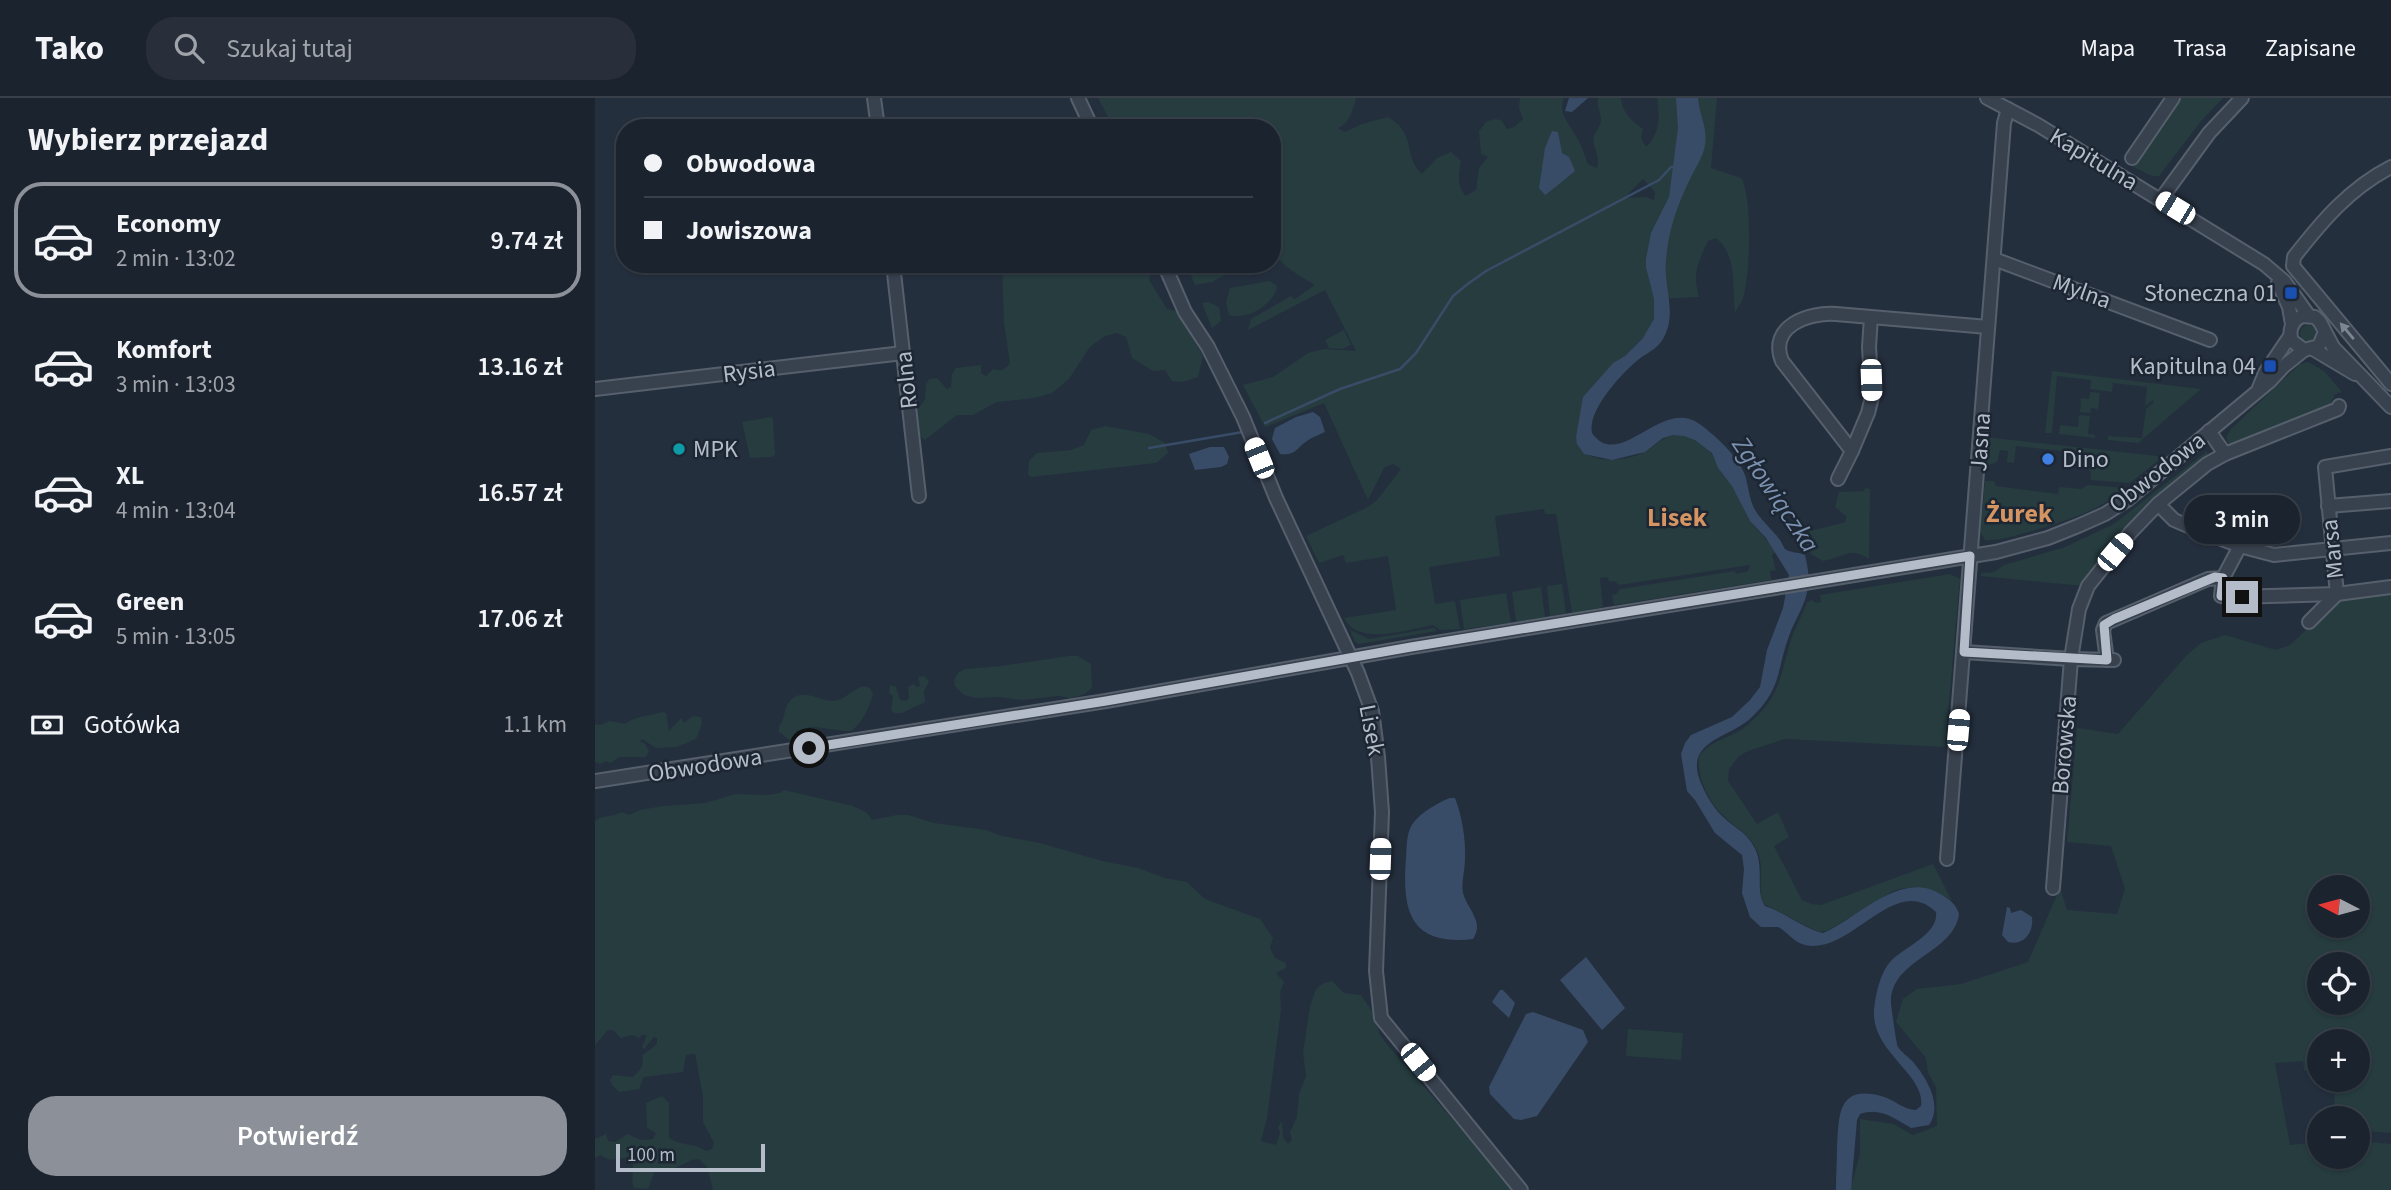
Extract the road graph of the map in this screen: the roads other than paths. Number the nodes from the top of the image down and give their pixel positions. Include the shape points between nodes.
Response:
1 (874, 98) edge
2 (1078, 98) edge
3 (1987, 98) edge
4 (2173, 98) edge
5 (2242, 98) edge
6 (2008, 109) junction
7 (877, 119) edge
8 (1088, 119) edge
9 (2132, 158) dead end
10 (2391, 166) edge
11 (2161, 199) junction
12 (1994, 259) junction
13 (2269, 268) junction
14 (894, 273) edge
15 (1168, 273) edge
16 (2309, 316) junction
17 (1871, 317) junction
18 (1988, 327) junction
19 (2291, 330) junction
20 (2325, 334) junction
21 (2210, 340) dead end
22 (2308, 349) junction
23 (904, 353) junction
24 (2359, 376) junction
25 (2391, 384) edge
26 (2258, 388) junction
27 (595, 389) edge
28 (2339, 406) dead end
29 (2391, 407) edge
30 (2210, 431) junction
31 (1852, 451) junction
32 (2225, 454) junction
33 (2391, 456) edge
34 (1838, 480) dead end
35 (919, 496) dead end
36 (2391, 500) edge
37 (2158, 504) junction
38 (2328, 506) junction
39 (2391, 543) edge
40 (2241, 546) junction
41 (2333, 548) junction
42 (1970, 556) junction
43 (2223, 578) junction
44 (2391, 587) edge
45 (2337, 594) junction
46 (2309, 622) dead end
47 (1964, 652) junction
48 (1350, 657) junction
49 (2071, 660) junction
50 (595, 781) edge
51 (1947, 859) dead end
52 (2053, 888) dead end
53 (1521, 1190) edge

1 - 7 street
2 - 8 street
3 - 6 street, Kapitulna
4 - 9 street
5 - 11 street via 2209,133
6 - 11 street, Kapitulna
6 - 12 street, Jasna
25 -> 10 street via 2293,266 2294,257 2337,204
11 - 13 street, Kapitulna
12 - 18 street, Jasna
12 - 21 street, Mylna
13 - 16 street, Kapitulna
13 - 19 street via 2289,307
14 - 23 street, Rolna
15 - 48 street, Lisek via 1243,417
16 - 19 street via 2302,316
16 - 20 street via 2320,321
17 - 18 street
17 - 31 street via 1872,397
17 - 31 street via 1808,315 1788,330 1779,346 1785,367
18 - 42 street, Jasna
19 - 22 street via 2295,345
19 - 26 street, Obwodowa
20 - 22 street via 2319,346
20 - 24 street
22 - 24 street
22 - 26 street, Obwodowa
23 - 27 street, Rysia
23 - 35 street, Rolna
24 - 29 street
26 - 30 street, Obwodowa
28 - 32 street, Borowska
30 - 32 street
30 - 42 street, Obwodowa via 2105,514 2038,541
31 - 34 street
32 - 37 street, Borowska
33 - 38 street, Marsa via 2327,465
36 - 38 street
37 - 40 street via 2174,520
37 - 49 street, Borowska via 2088,586
38 - 41 street, Marsa
39 - 41 street
40 - 41 street via 2274,555
40 - 43 street
41 - 45 street, Marsa
42 - 47 street, Jasna
42 - 48 street, Obwodowa
43 - 45 street via 2221,596
43 - 49 street via 2208,579 2106,623 2103,630 2111,660
44 - 45 street
45 - 46 street, Marsa
47 - 49 street
47 - 51 street, Jasna
48 - 50 street, Obwodowa via 1106,701
48 - 53 street, Lisek via 1372,711 1380,782 1376,971 1381,1018
49 - 52 street, Borowska

